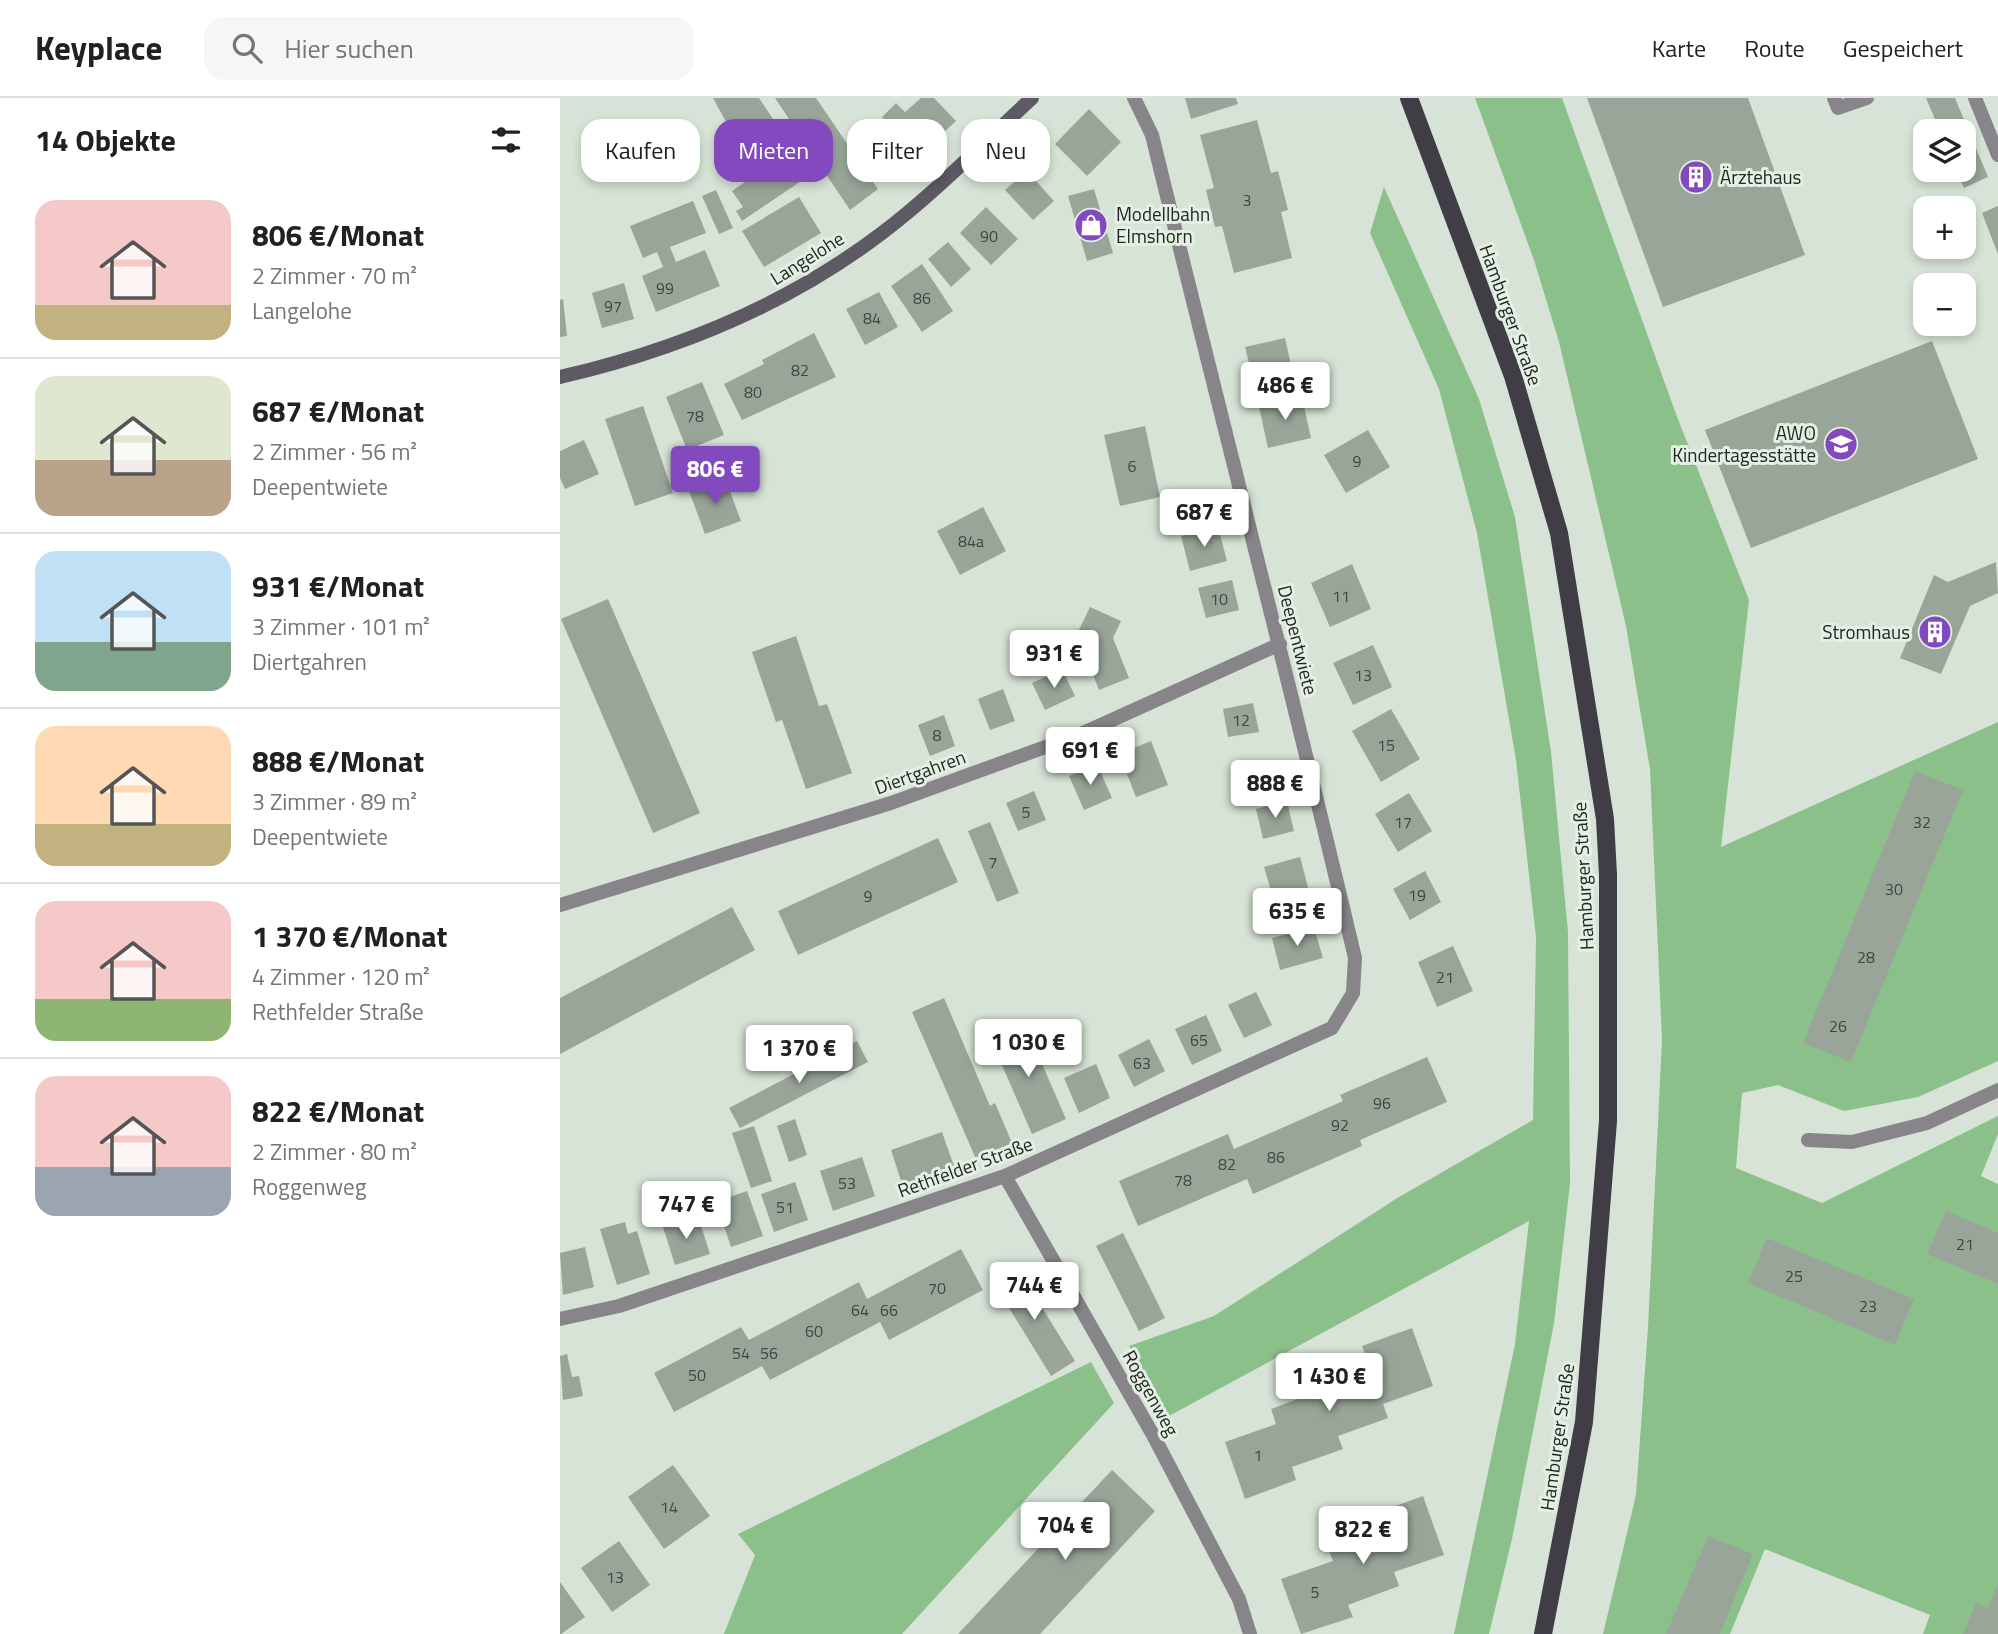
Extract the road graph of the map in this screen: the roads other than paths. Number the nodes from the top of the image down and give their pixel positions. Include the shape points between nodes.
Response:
1 (1032, 98) edge
2 (1134, 98) edge
3 (1409, 98) edge
4 (1834, 98) edge
5 (1867, 98) edge
6 (1975, 98) edge
7 (1998, 155) edge
8 (560, 377) edge
9 (1280, 644) junction
10 (560, 905) edge
11 (1353, 993) joint
12 (1998, 1090) edge
13 (1808, 1140) dead end
14 (1005, 1176) junction
15 (560, 1319) edge
16 (1250, 1634) edge
17 (1543, 1634) edge

1 - 8 street, Langelohe via 882,233 785,295 722,328
2 - 9 street, Deepentwiete via 1152,135 1234,476
3 - 17 main road, Hamburger Straße via 1513,376 1559,533 1605,819 1606,1148 1584,1422
4 - 5 street via 1838,108
6 - 7 street
9 - 10 street, Diertgahren via 1081,734 916,794
9 - 11 street, Deepentwiete via 1355,958
11 - 14 street, Rethfelder Straße via 1332,1028
12 - 13 street via 1914,1126 1852,1142
14 - 15 street, Rethfelder Straße via 620,1306
14 - 16 street, Roggenweg via 1153,1435 1239,1599

